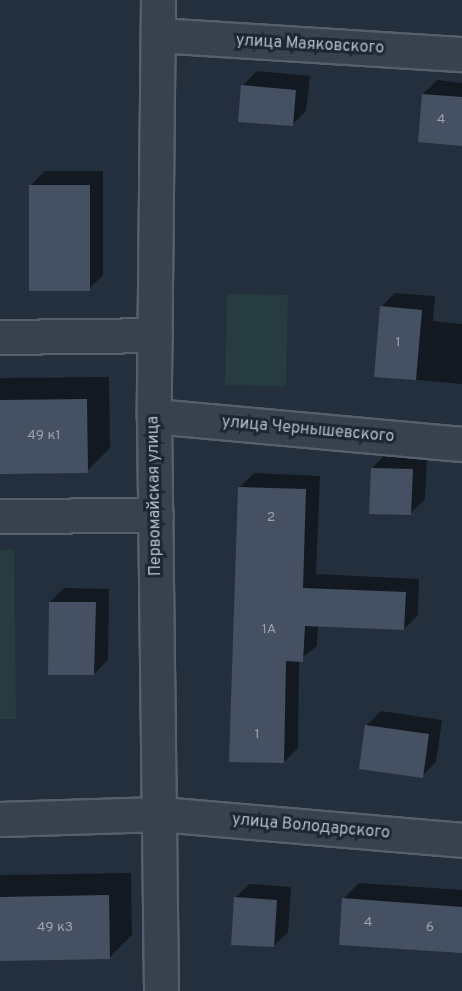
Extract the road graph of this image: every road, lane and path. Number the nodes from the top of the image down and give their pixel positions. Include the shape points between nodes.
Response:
1 (158, 0) edge
2 (158, 35) junction
3 (462, 54) edge
4 (155, 335) junction
5 (0, 337) edge
6 (154, 416) junction
7 (462, 444) edge
8 (156, 515) junction
9 (0, 516) edge
10 (160, 814) junction
11 (0, 819) edge
12 (462, 840) edge
13 (161, 991) edge

1 - 2 street, Первомайская улица
2 - 3 street, улица Маяковского
2 - 4 street, Первомайская улица
4 - 5 street
4 - 6 street, Первомайская улица
6 - 7 street, улица Чернышевского
6 - 8 street, Первомайская улица
8 - 9 street
8 - 10 street, Первомайская улица
10 - 11 street, улица Володарского
10 - 12 street, улица Володарского
10 - 13 street, Первомайская улица

